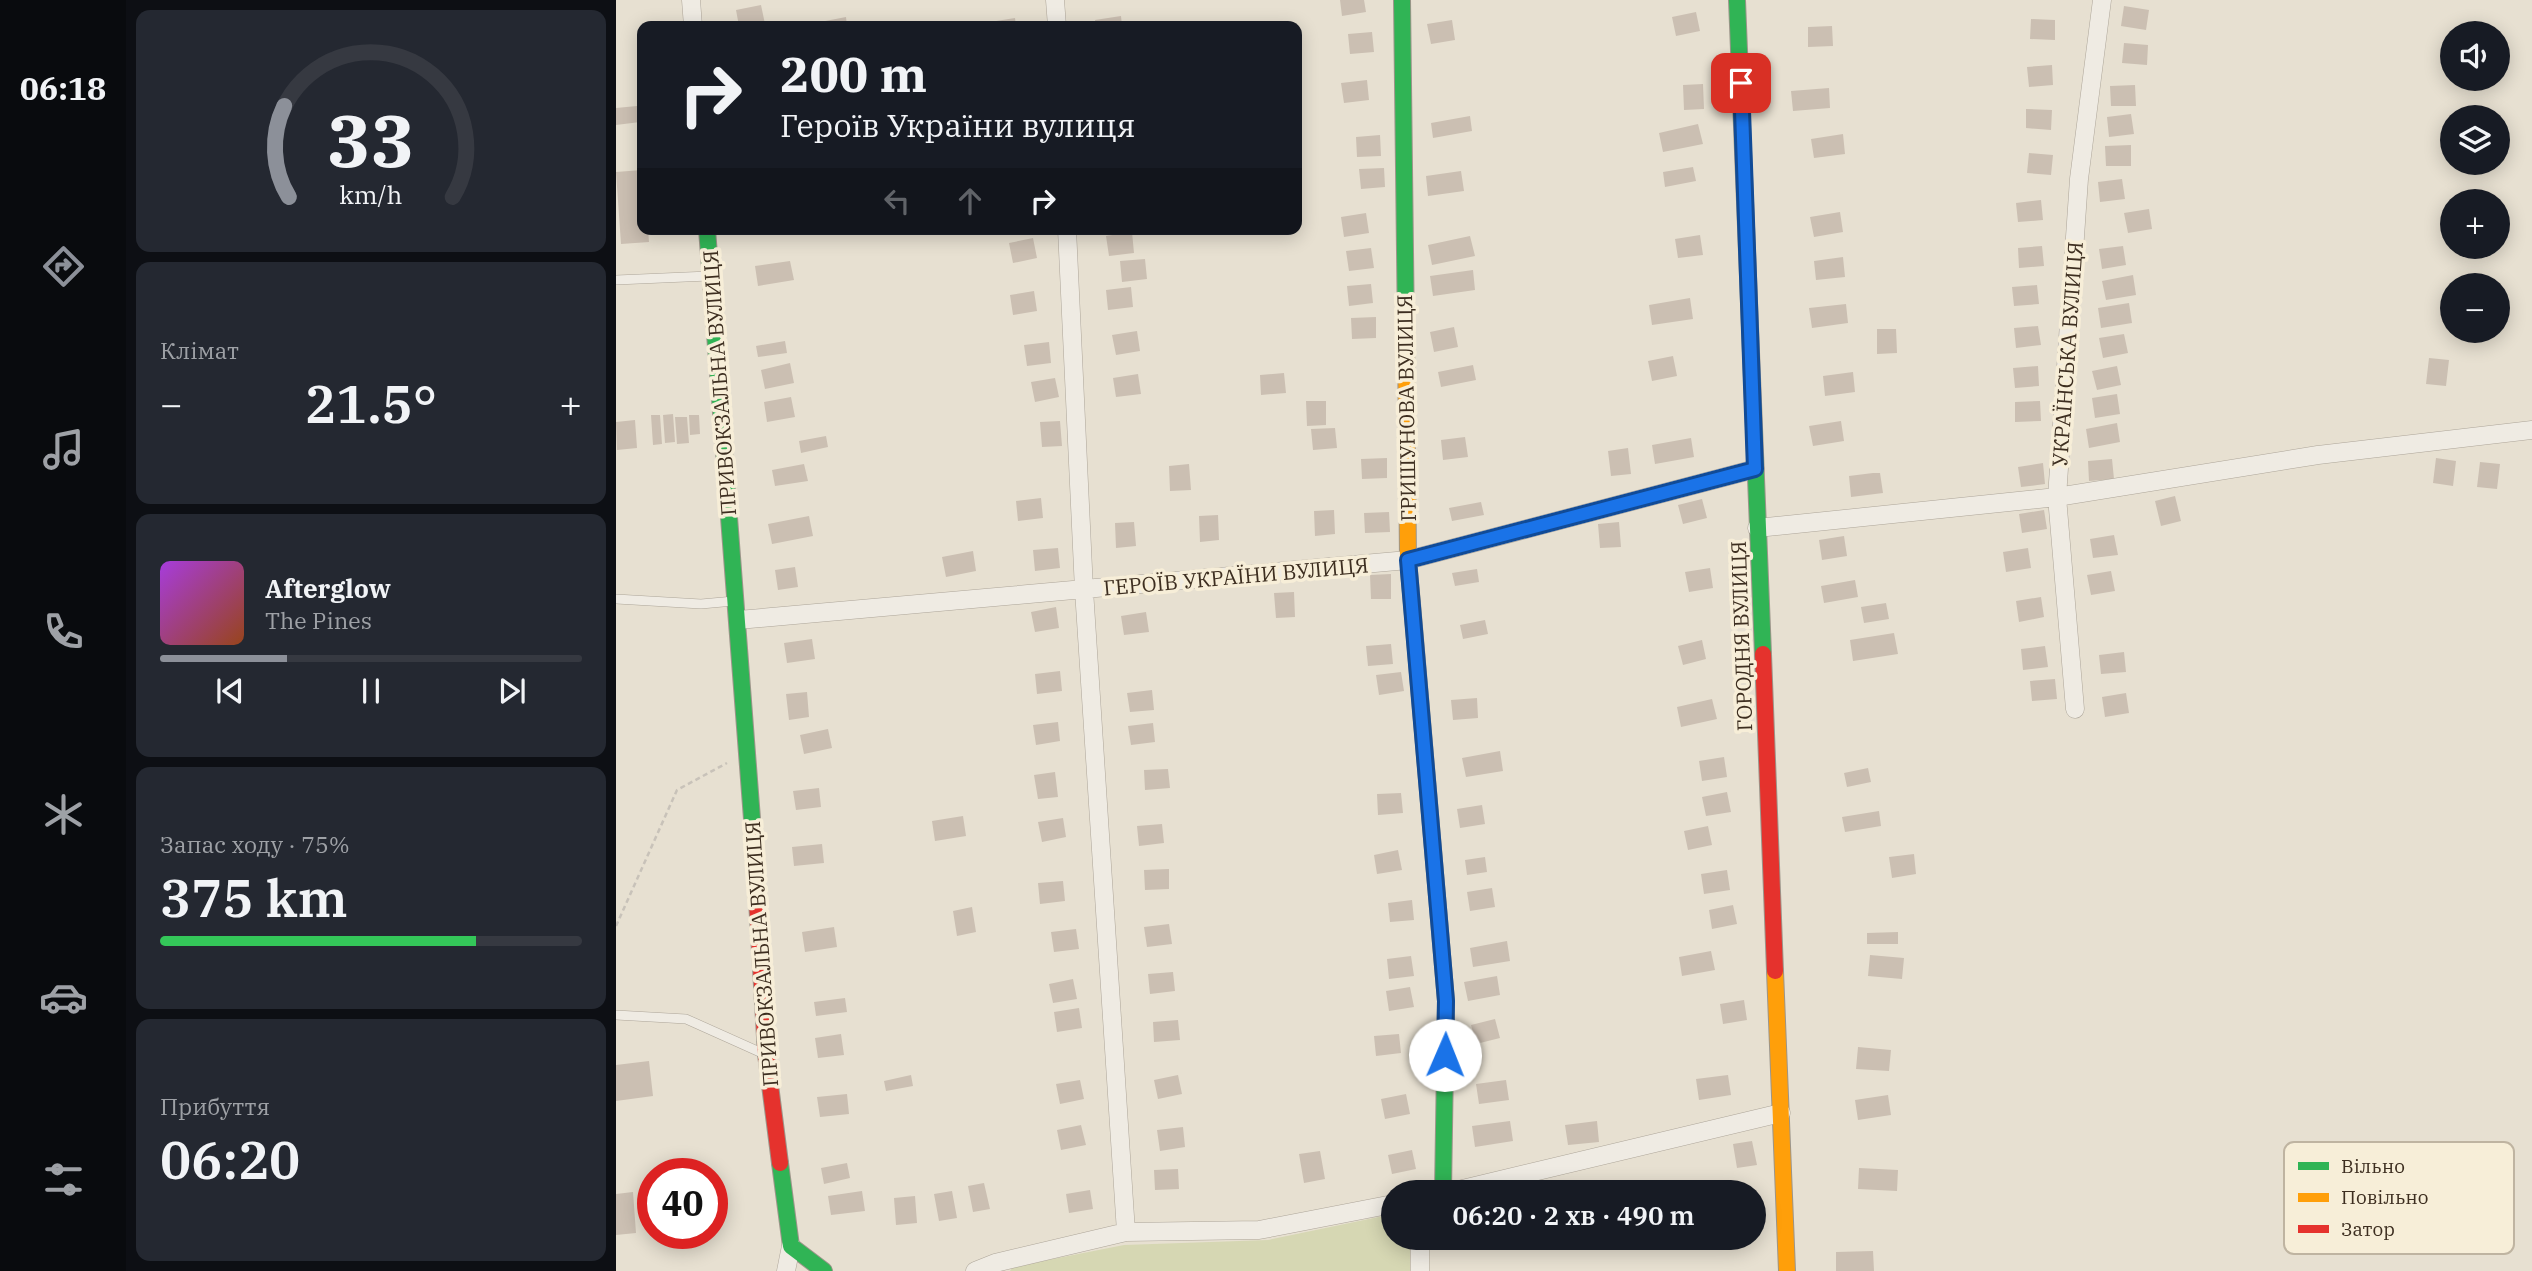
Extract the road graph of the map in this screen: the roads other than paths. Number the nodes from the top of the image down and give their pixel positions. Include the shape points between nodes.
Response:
1 (691, 0) edge
2 (1055, 0) edge
3 (1402, 0) edge
4 (1737, 0) edge
5 (2102, 0) edge
6 (693, 21) edge
7 (1057, 21) edge
8 (708, 235) edge
9 (1067, 235) edge
10 (711, 276) junction
11 (616, 280) edge
12 (2532, 430) edge
13 (1755, 469) junction
14 (2057, 497) junction
15 (1757, 528) junction
16 (1408, 560) junction
17 (1084, 590) junction
18 (616, 599) edge
19 (736, 601) junction
20 (738, 620) junction
21 (2075, 709) dead end
22 (616, 1015) edge
23 (766, 1054) junction
24 (1781, 1113) junction
25 (1443, 1180) edge
26 (1500, 1180) edge
27 (1381, 1206) edge
28 (1126, 1232) junction
29 (791, 1246) junction
30 (1420, 1250) edge
31 (994, 1267) edge
32 (786, 1271) edge
33 (824, 1271) edge
34 (975, 1271) edge
35 (1420, 1271) edge
36 (1787, 1271) edge

1 - 6 street
2 - 7 street
3 - 16 street, ГРИШУНОВА ВУЛИЦЯ
4 - 13 street, ГОРОДНЯ ВУЛИЦЯ
5 - 14 street, УКРАЇНСЬКА ВУЛИЦЯ via 2079,179
8 - 10 street, ПРИВОКЗАЛЬНА ВУЛИЦЯ
9 - 17 street, ГЕРОЇВ УКРАЇНИ ВУЛИЦЯ
10 - 11 lane
10 - 19 street, ПРИВОКЗАЛЬНА ВУЛИЦЯ
12 - 14 street via 2318,455
13 - 15 street, ГОРОДНЯ ВУЛИЦЯ
13 - 16 street, ГЕРОЇВ УКРАЇНИ ВУЛИЦЯ
14 - 15 street
14 - 21 street, УКРАЇНСЬКА ВУЛИЦЯ
15 - 24 street, ГОРОДНЯ ВУЛИЦЯ
16 - 17 street, ГЕРОЇВ УКРАЇНИ ВУЛИЦЯ
16 - 25 street, ГРИШУНОВА ВУЛИЦЯ via 1446,1001
17 - 20 street
17 - 28 street, ГЕРОЇВ УКРАЇНИ ВУЛИЦЯ
18 - 19 lane via 701,604
19 - 20 street, ПРИВОКЗАЛЬНА ВУЛИЦЯ
20 - 23 street, ПРИВОКЗАЛЬНА ВУЛИЦЯ
22 - 23 lane via 686,1019
23 - 29 street, ПРИВОКЗАЛЬНА ВУЛИЦЯ
24 - 26 street
24 - 36 street, ГОРОДНЯ ВУЛИЦЯ
27 - 28 street via 1259,1230
28 - 31 street
29 - 32 street
29 - 33 street
30 - 35 street
31 - 34 street

